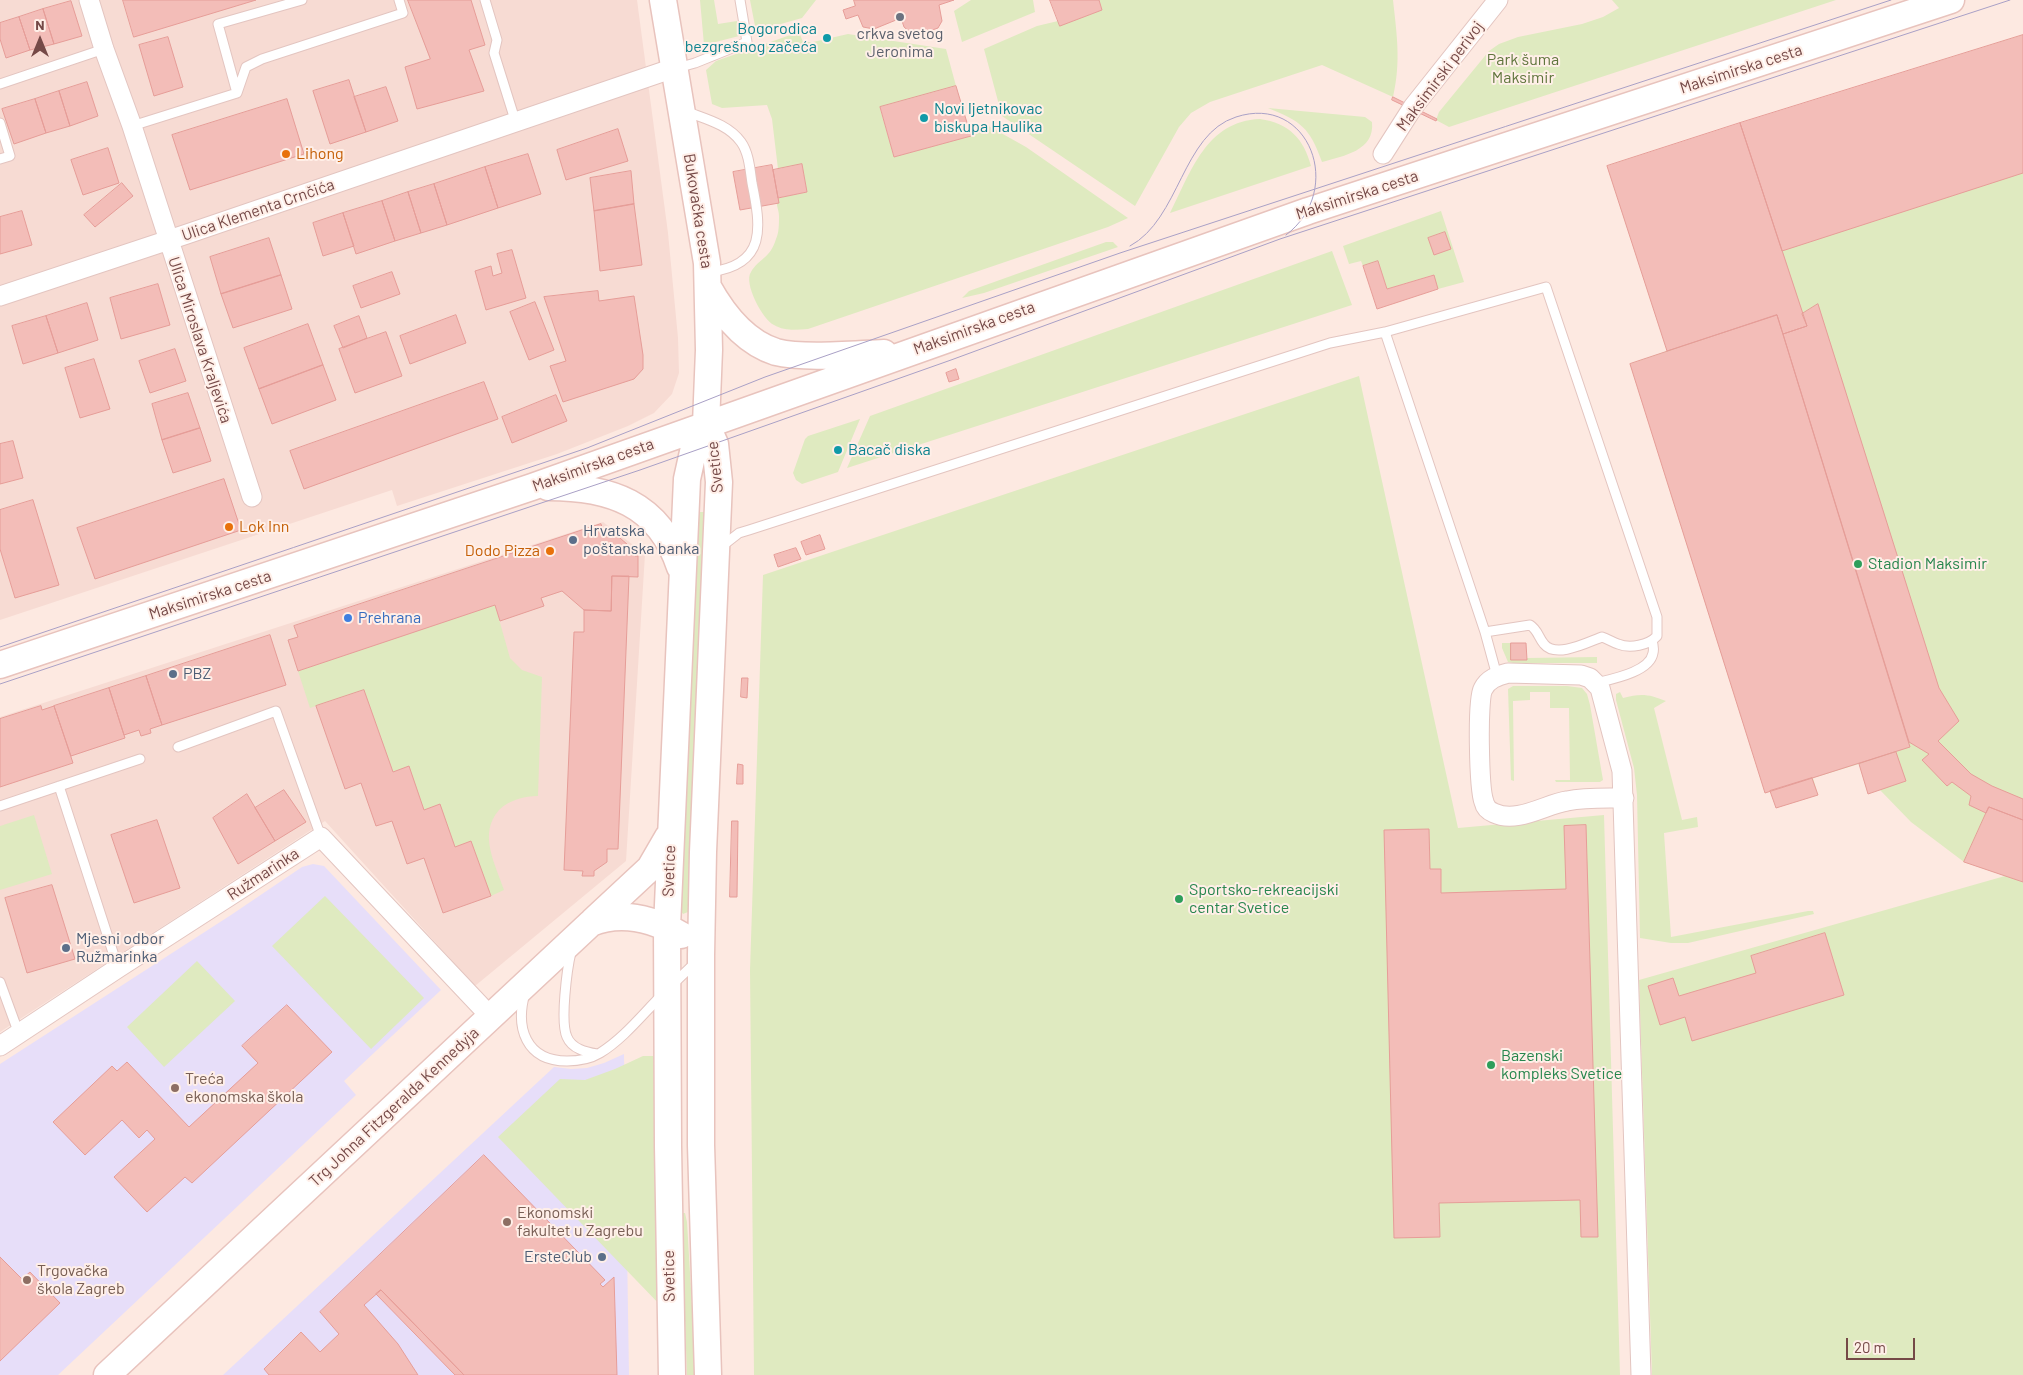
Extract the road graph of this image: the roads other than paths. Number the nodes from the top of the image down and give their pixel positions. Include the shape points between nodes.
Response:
1 (89, 0) edge
2 (302, 0) edge
3 (399, 0) edge
4 (485, 0) edge
5 (663, 0) edge
6 (740, 0) edge
7 (1498, 0) edge
8 (1951, 0) edge
9 (104, 49) junction
10 (674, 68) junction
11 (0, 84) edge
12 (237, 93) junction
13 (681, 109) junction
14 (0, 123) edge
15 (516, 123) junction
16 (132, 126) junction
17 (1383, 154) dead end
18 (0, 159) edge
19 (168, 240) junction
20 (708, 279) junction
21 (0, 296) edge
22 (1385, 332) junction
23 (913, 350) junction
24 (706, 424) junction
25 (532, 487) junction
26 (252, 497) dead end
27 (717, 550) junction
28 (683, 575) junction
29 (1485, 632) junction
30 (1652, 641) junction
31 (0, 664) edge
32 (1498, 676) junction
33 (1596, 683) junction
34 (178, 747) dead end
35 (140, 759) dead end
36 (59, 786) junction
37 (1624, 798) junction
38 (0, 806) edge
39 (670, 834) junction
40 (321, 837) junction
41 (667, 927) junction
42 (583, 930) junction
43 (701, 954) junction
44 (118, 968) junction
45 (532, 977) junction
46 (0, 982) edge
47 (666, 991) junction
48 (490, 1016) junction
49 (19, 1035) junction
50 (0, 1046) edge
51 (598, 1054) junction
52 (106, 1375) edge
53 (672, 1375) edge
54 (708, 1375) edge
55 (1641, 1375) edge

1 - 9 street, Ulica Miroslava Kraljevića
2 - 12 lane via 218,24
3 - 12 lane via 403,13 246,67
4 - 15 lane via 497,40 494,53
5 - 10 main road, Bukovačka cesta
6 - 10 lane via 747,42
7 - 17 street, Maksimirski perivoj via 1413,108
8 - 23 main road, Maksimirska cesta via 1308,211
9 - 11 lane
9 - 16 street, Ulica Miroslava Kraljevića
10 - 13 main road, Bukovačka cesta
10 - 15 street, Ulica Klementa Crnčića
12 - 16 lane
13 - 20 main road, Bukovačka cesta
13 - 20 lane via 718,124 735,136 746,152 754,191 758,231 753,251 738,265
14 - 18 lane via 10,156
15 - 19 street, Ulica Klementa Crnčića
16 - 19 street, Ulica Miroslava Kraljevića
19 - 21 street, Ulica Klementa Crnčića
19 - 26 street, Ulica Miroslava Kraljevića
20 - 23 main road via 723,311 741,331 777,352 812,355
20 - 24 main road, Bukovačka cesta
22 - 27 lane via 1330,343 749,530
22 - 29 lane
22 - 30 lane via 1546,287 1657,617 1657,636
23 - 24 main road, Maksimirska cesta
24 - 25 main road, Maksimirska cesta
24 - 27 main road, Svetice via 715,444 718,465
24 - 28 main road, Svetice via 695,442 689,466
25 - 28 main road via 588,488 613,495 639,509 668,539
25 - 31 main road, Maksimirska cesta
27 - 43 main road, Svetice
28 - 39 main road, Svetice
29 - 30 lane via 1530,625 1547,647 1555,650 1567,650 1602,637 1625,646
29 - 32 lane
30 - 33 lane via 1653,654 1646,665
32 - 33 street via 1508,673 1581,675
32 - 37 street via 1489,681 1480,696 1482,792 1487,808 1504,815 1530,814 1567,801
33 - 37 street via 1619,754
34 - 40 lane via 276,711
35 - 36 lane
36 - 38 lane
36 - 44 lane
37 - 55 street
39 - 41 main road, Svetice
39 - 42 main road via 650,868
40 - 44 street, Ružmarinka
40 - 48 street
41 - 42 main road, Trg Johna Fitzgeralda Kennedyja via 626,917 603,918
41 - 43 main road, Trg Johna Fitzgeralda Kennedyja
41 - 47 main road, Svetice
42 - 45 main road, Trg Johna Fitzgeralda Kennedyja
42 - 51 lane via 570,952 565,1030 572,1044 587,1053
43 - 47 lane
43 - 54 main road, Svetice via 701,1145
44 - 49 street, Ružmarinka
45 - 48 main road, Trg Johna Fitzgeralda Kennedyja
45 - 51 lane via 522,1003 523,1031 528,1043 552,1060 576,1061
46 - 49 lane
47 - 51 lane via 618,1039
47 - 53 main road, Svetice
48 - 52 main road, Trg Johna Fitzgeralda Kennedyja
49 - 50 street, Ružmarinka

